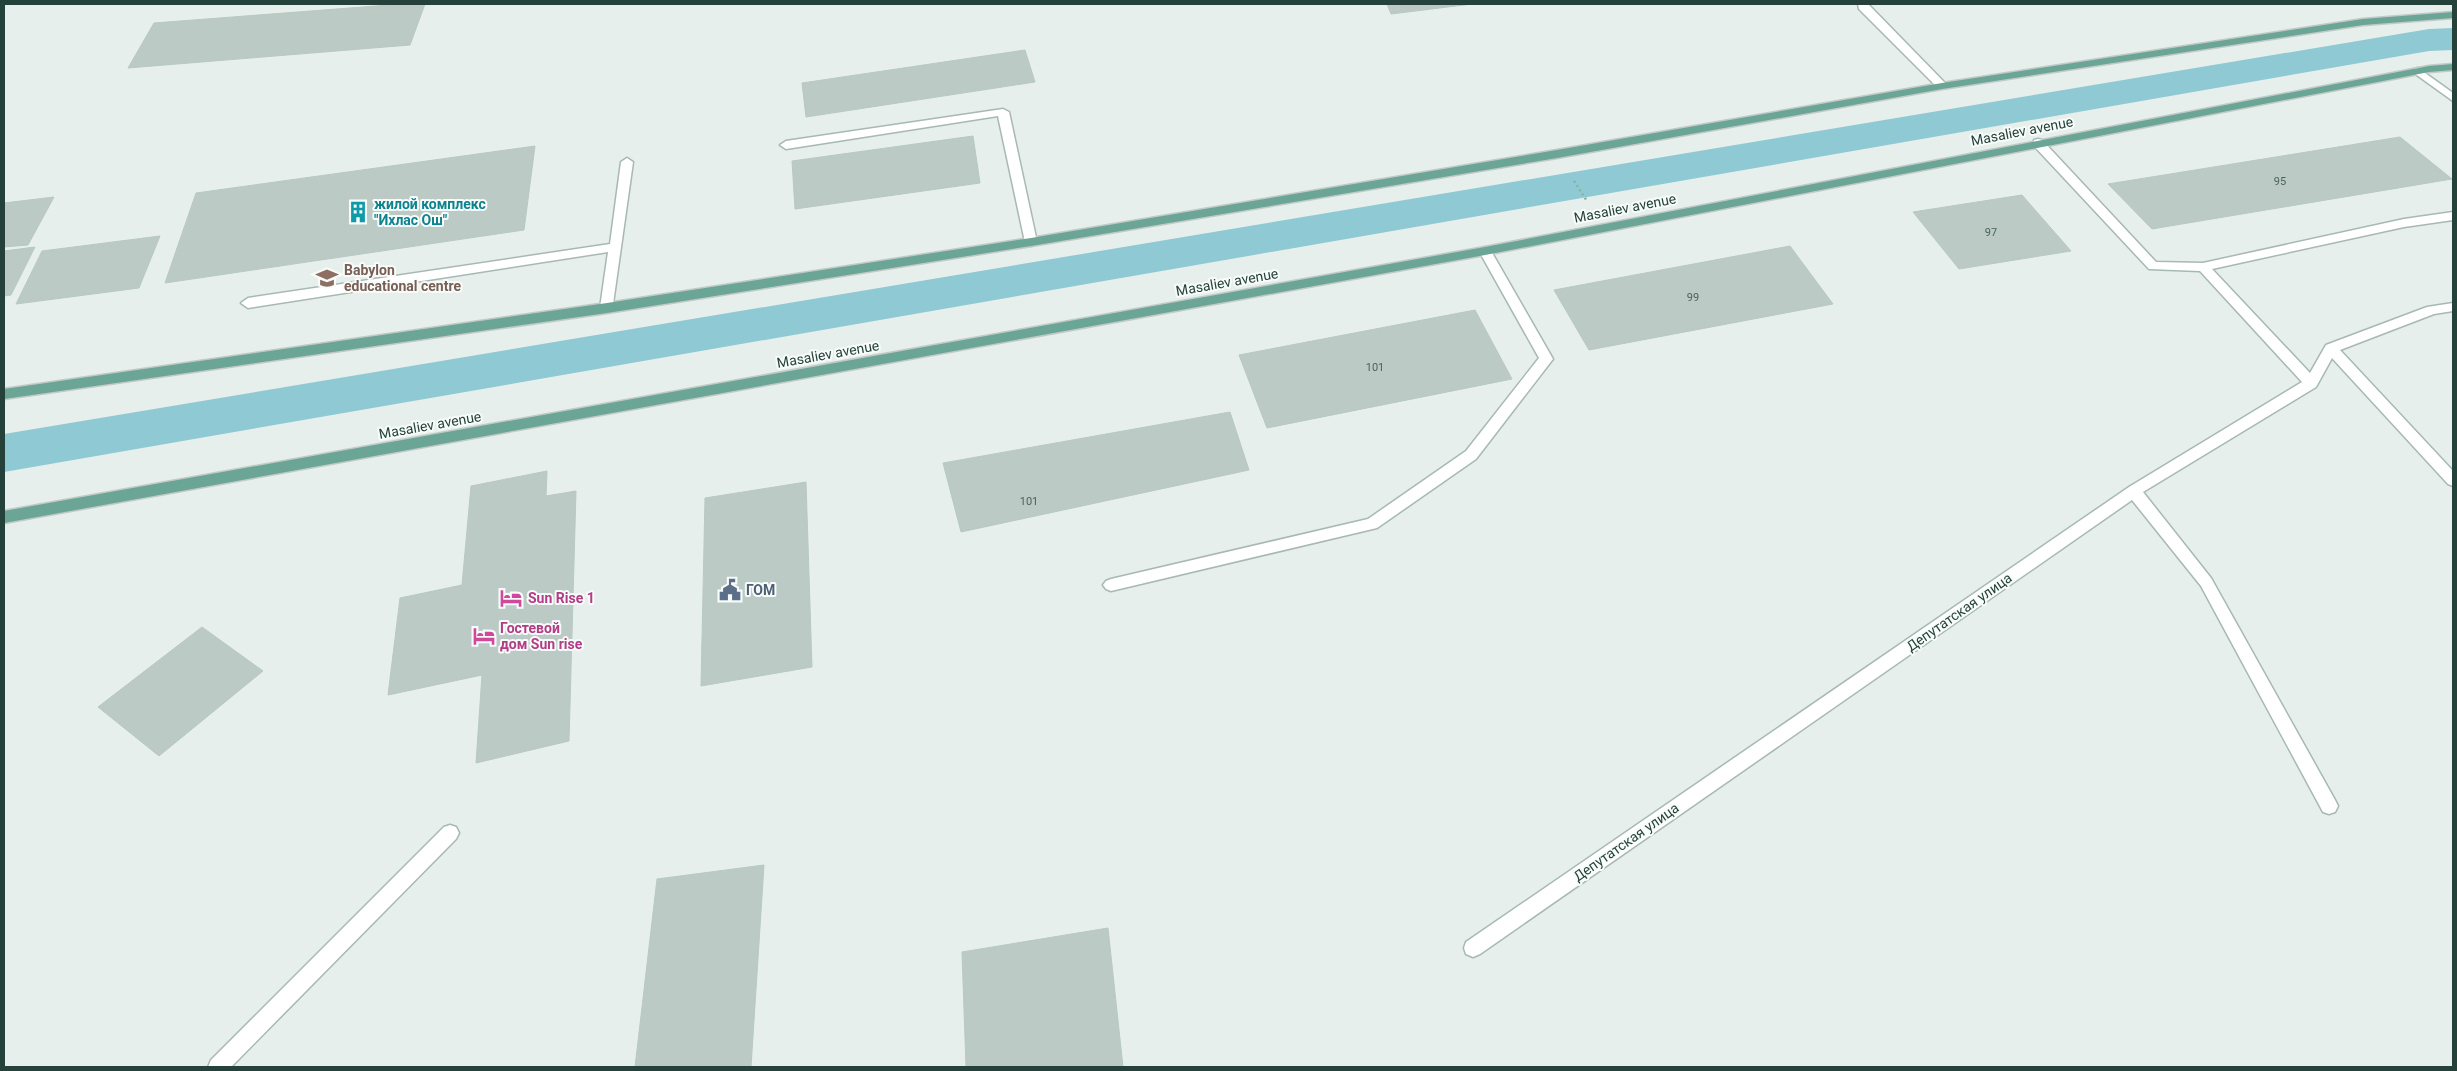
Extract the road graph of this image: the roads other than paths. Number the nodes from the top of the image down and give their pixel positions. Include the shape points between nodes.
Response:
1 (1863, 4) edge
2 (2453, 16) edge
3 (2453, 67) edge
4 (2418, 71) junction
5 (1942, 86) junction
6 (2453, 98) edge
7 (2038, 143) junction
8 (786, 145) dead end
9 (627, 162) dead end
10 (2453, 216) edge
11 (1031, 242) junction
12 (615, 247) junction
13 (1485, 251) junction
14 (2203, 267) junction
15 (248, 303) dead end
16 (2453, 307) edge
17 (607, 308) junction
18 (2331, 348) junction
19 (2311, 383) junction
20 (4, 394) edge
21 (2453, 480) edge
22 (2134, 491) junction
23 (4, 517) edge
24 (1111, 585) dead end
25 (2329, 806) dead end
26 (450, 833) dead end
27 (1473, 948) dead end
28 (218, 1067) edge

1 - 5 street
2 - 5 main road via 2363,22
3 - 4 main road, Masaliev avenue
4 - 6 street
4 - 7 main road, Masaliev avenue
5 - 11 main road
7 - 13 main road, Masaliev avenue
7 - 14 street via 2153,266
8 - 11 street via 1003,112
9 - 12 street
10 - 14 street via 2404,223
11 - 17 main road
12 - 15 street
12 - 17 street
13 - 23 main road, Masaliev avenue
13 - 24 street via 1546,359 1470,455 1372,524
14 - 19 street
16 - 18 street via 2432,310
17 - 20 main road
18 - 19 street, Депутатская улица
18 - 21 street
19 - 22 street, Депутатская улица
22 - 25 street via 2206,582
22 - 27 street, Депутатская улица
26 - 28 street

